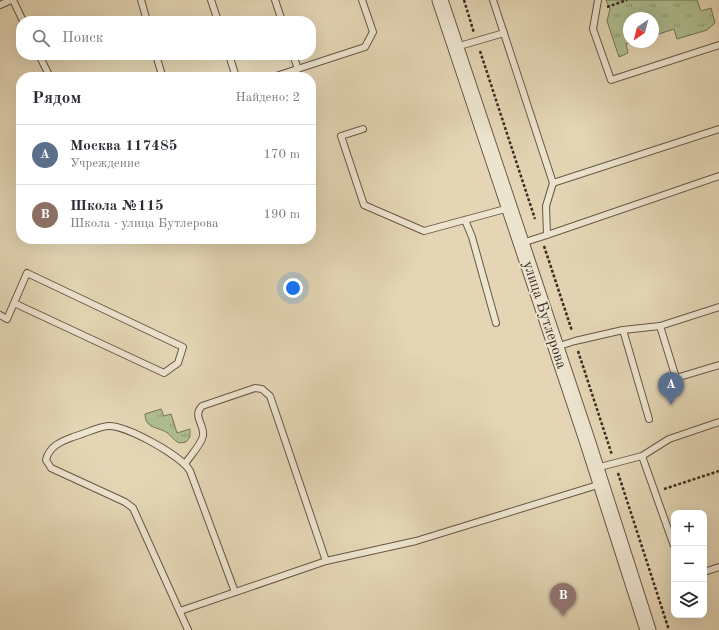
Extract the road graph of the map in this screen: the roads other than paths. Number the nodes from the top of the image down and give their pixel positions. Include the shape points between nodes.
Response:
1 (12, 0) edge
2 (141, 0) edge
3 (211, 0) edge
4 (275, 0) edge
5 (362, 0) edge
6 (440, 0) edge
7 (493, 0) edge
8 (598, 0) edge
9 (0, 5) edge
10 (20, 16) edge
11 (146, 16) edge
12 (216, 16) edge
13 (280, 16) edge
14 (504, 33) junction
15 (719, 45) edge
16 (456, 47) junction
17 (42, 60) edge
18 (158, 60) edge
19 (231, 60) edge
20 (295, 60) edge
21 (298, 69) junction
22 (48, 72) edge
23 (161, 72) edge
24 (234, 72) edge
25 (289, 72) edge
26 (364, 129) dead end
27 (719, 129) edge
28 (719, 176) edge
29 (553, 183) junction
30 (509, 208) junction
31 (465, 220) junction
32 (544, 236) junction
33 (520, 243) junction
34 (14, 303) junction
35 (719, 306) edge
36 (0, 315) edge
37 (496, 323) dead end
38 (660, 326) junction
39 (623, 330) junction
40 (555, 348) junction
41 (719, 365) edge
42 (649, 419) dead end
43 (719, 422) edge
44 (642, 456) junction
45 (185, 464) junction
46 (596, 468) junction
47 (601, 484) junction
48 (671, 537) edge
49 (326, 561) junction
50 (719, 567) edge
51 (707, 571) edge
52 (235, 592) junction
53 (180, 611) junction
54 (188, 630) edge
55 (648, 630) edge

1 - 9 lane
1 - 10 lane
2 - 11 lane
3 - 12 lane
4 - 13 lane
5 - 21 lane via 373,32 365,47
6 - 16 street, улица Бутлерова
7 - 14 lane
8 - 15 lane via 593,29 611,80
14 - 16 lane
14 - 29 lane
16 - 30 street, улица Бутлерова
17 - 22 lane
18 - 23 lane
19 - 24 lane
20 - 21 lane
21 - 25 lane
26 - 31 lane via 341,136 364,205 424,231
27 - 29 lane
28 - 32 lane
29 - 32 lane via 546,206
30 - 31 lane
30 - 33 street, улица Бутлерова
31 - 37 lane
32 - 33 lane
33 - 40 street, улица Бутлерова
34 - 34 lane via 27,273 183,347 178,363 164,373
34 - 36 lane via 7,319
35 - 38 lane
38 - 39 lane
38 - 41 lane via 676,378
39 - 40 lane
39 - 42 lane
40 - 46 street, улица Бутлерова
43 - 44 lane via 669,439
44 - 46 lane
44 - 48 lane
45 - 49 lane via 202,439 203,431 198,410 202,406 255,388 265,391 270,396
45 - 52 lane via 190,471
45 - 53 lane via 136,433 111,426 61,442 51,449 46,460 54,470 133,508
46 - 47 street, улица Бутлерова
47 - 49 lane via 416,542
47 - 55 street, улица Бутлерова
49 - 52 lane
50 - 51 lane
52 - 53 lane
53 - 54 lane

